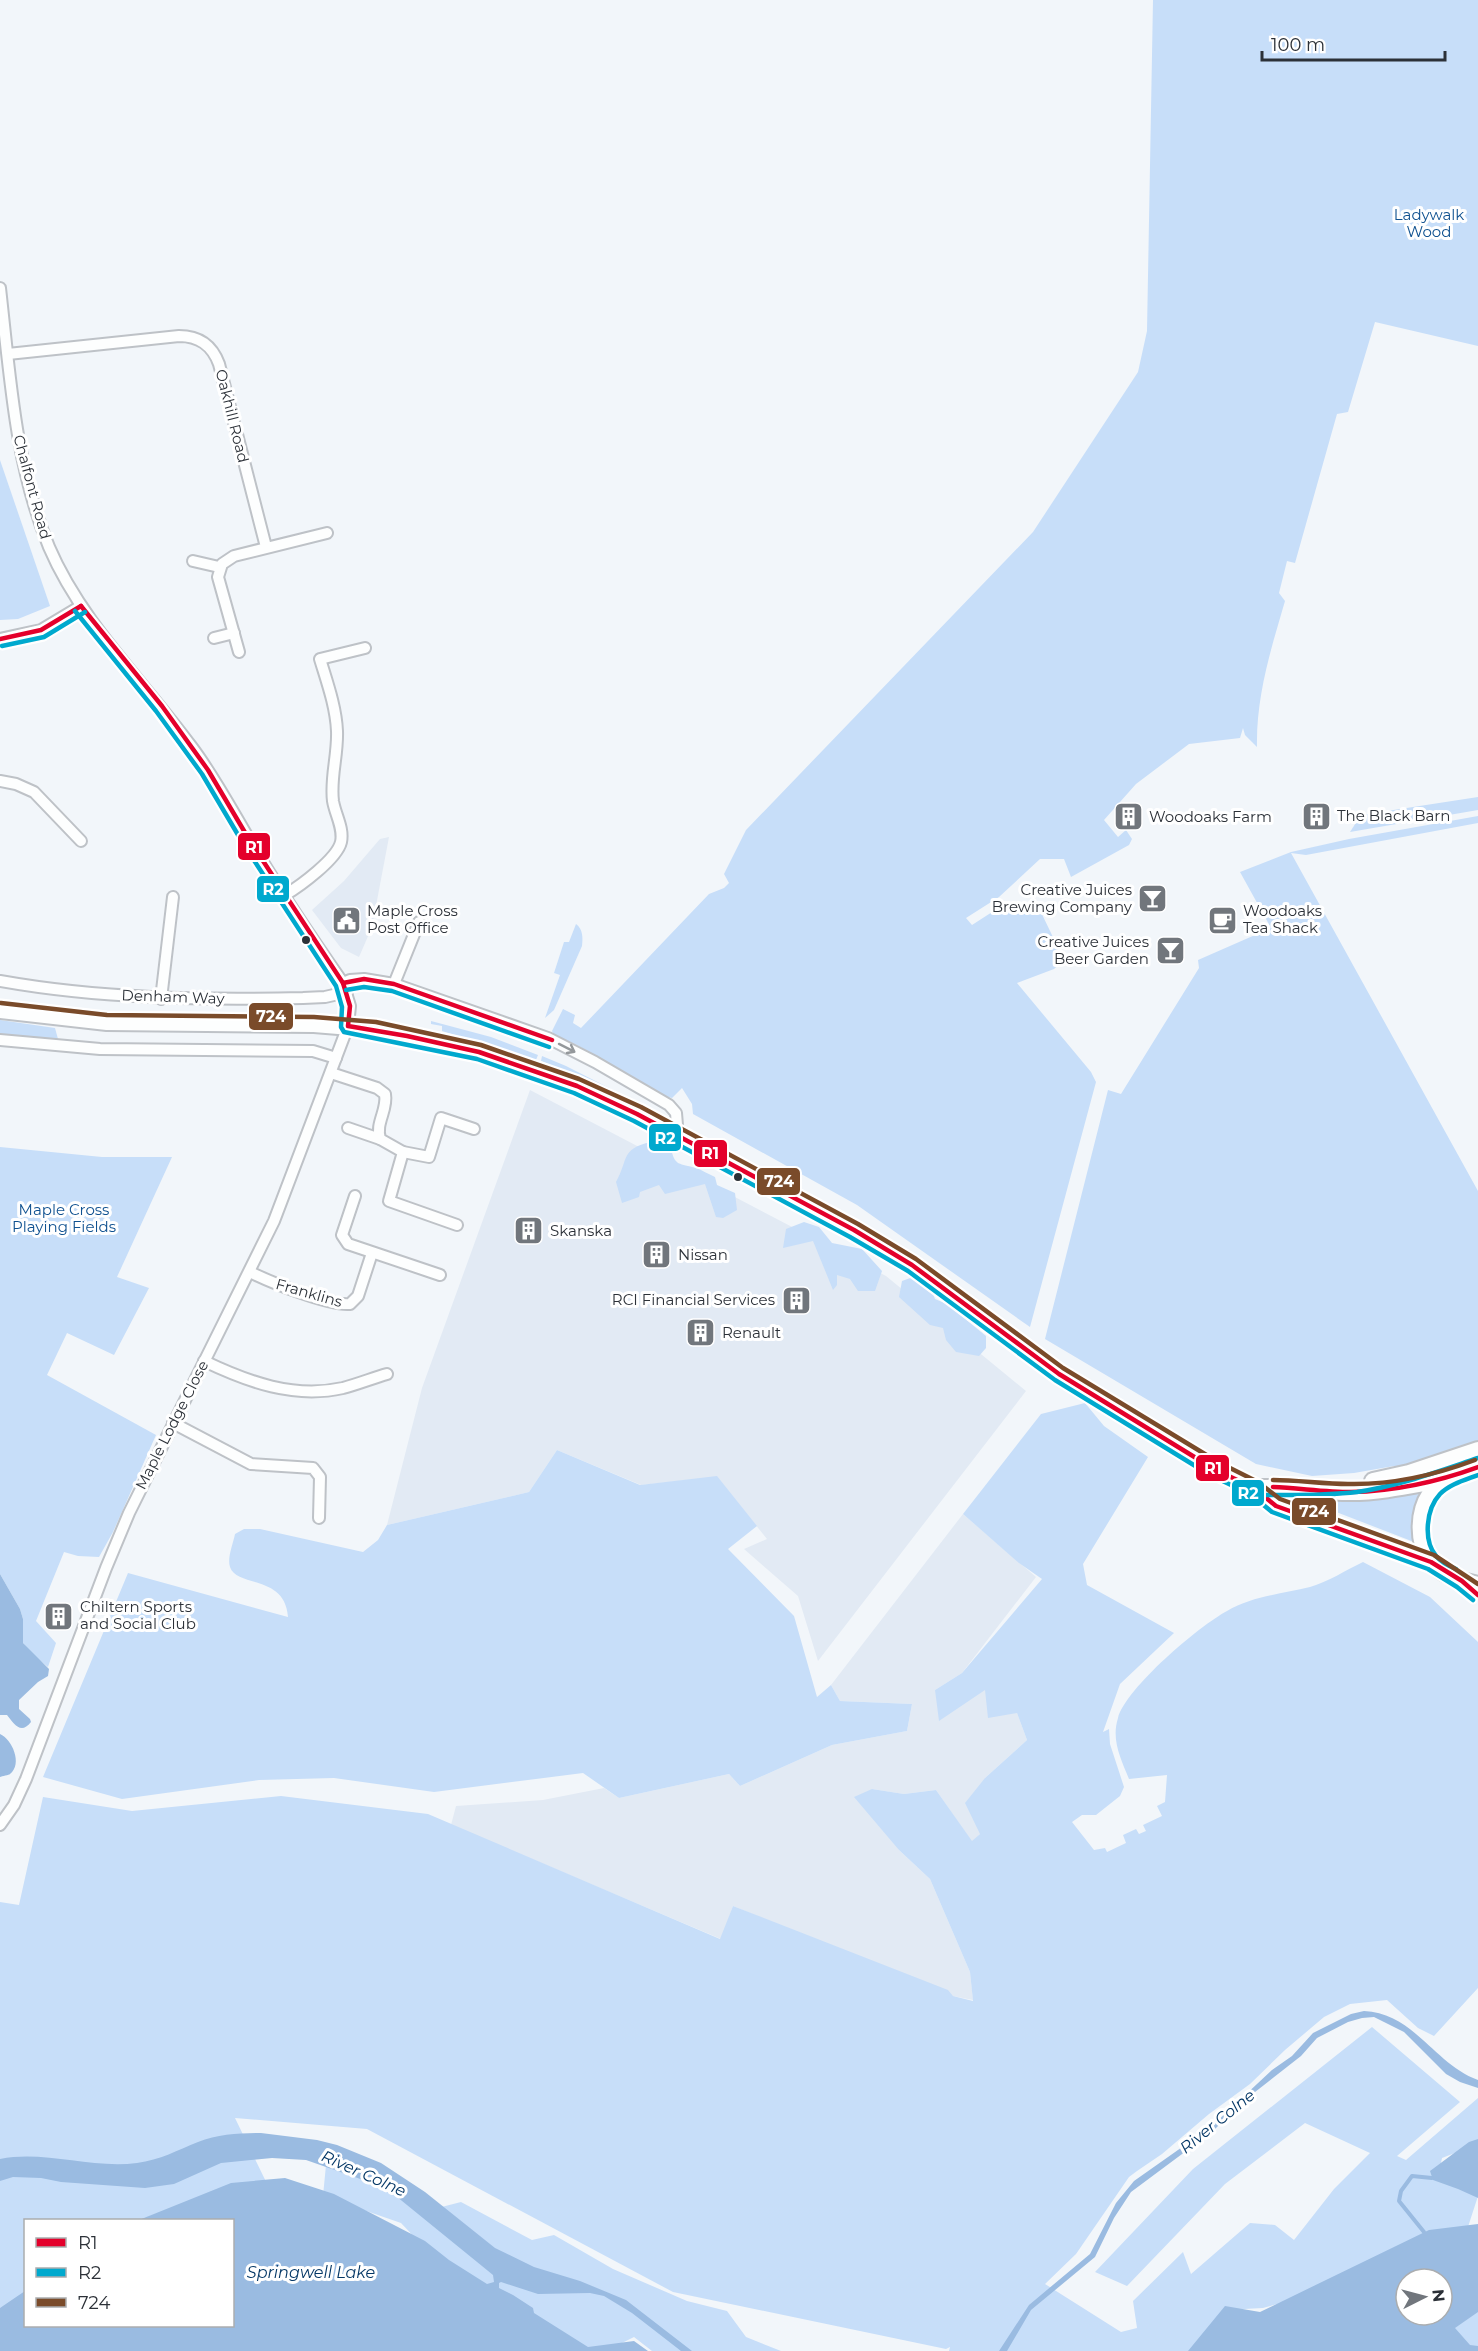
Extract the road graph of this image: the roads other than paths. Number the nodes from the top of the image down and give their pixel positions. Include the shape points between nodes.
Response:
1 (0, 288) edge
2 (8, 354) junction
3 (327, 533) dead end
4 (266, 547) junction
5 (193, 561) dead end
6 (219, 567) junction
7 (81, 606) junction
8 (234, 633) junction
9 (214, 638) dead end
10 (0, 639) edge
11 (365, 648) dead end
12 (239, 652) dead end
13 (0, 781) edge
14 (81, 841) dead end
15 (285, 895) junction
16 (173, 897) dead end
17 (419, 922) dead end
18 (0, 981) edge
19 (394, 984) junction
20 (345, 987) junction
21 (161, 999) junction
22 (0, 1010) edge
23 (348, 1026) junction
24 (0, 1040) edge
25 (336, 1058) junction
26 (331, 1073) junction
27 (348, 1128) dead end
28 (474, 1129) dead end
29 (678, 1137) junction
30 (380, 1139) junction
31 (403, 1152) junction
32 (355, 1196) dead end
33 (458, 1225) dead end
34 (372, 1253) junction
35 (250, 1272) junction
36 (440, 1275) dead end
37 (204, 1362) junction
38 (387, 1374) dead end
39 (173, 1423) junction
40 (1478, 1450) edge
41 (1478, 1467) edge
42 (1447, 1479) junction
43 (1254, 1488) junction
44 (1294, 1488) junction
45 (319, 1518) dead end
46 (1431, 1562) junction
47 (1475, 1588) edge
48 (0, 1825) edge

1 - 2 street, Chalfont Road
2 - 4 street, Oakhill Road via 178,336 201,340 219,364
2 - 7 street, Chalfont Road via 18,440 39,518 63,577
3 - 4 street
4 - 6 street via 234,556
5 - 6 street
6 - 8 street via 218,577
7 - 10 street via 40,630
7 - 15 street, Chalfont Road via 197,753
8 - 9 street
8 - 12 street
11 - 15 street via 320,659 336,720 333,801 341,840 318,870
13 - 14 street via 34,792
15 - 20 street, Chalfont Road
16 - 21 street
17 - 19 street
18 - 21 street, Denham Way via 68,992
19 - 20 street, Denham Way via 364,979 350,980
19 -> 29 street, Denham Way via 548,1038 595,1062 669,1105 676,1113
20 - 21 street, Denham Way via 325,997
20 - 23 street via 350,1006
22 - 23 main road via 107,1022
23 - 25 street, Maple Lodge Close
23 - 29 main road via 469,1050 523,1066 577,1086
24 - 25 street via 100,1049 313,1052
25 - 26 street, Maple Lodge Close
26 - 30 street via 385,1094 378,1128
26 - 35 street, Maple Lodge Close via 274,1221
27 - 30 street
28 - 31 street via 441,1118 429,1157
29 - 43 main road via 912,1265 1059,1374 1203,1463
30 - 31 street
31 - 33 street via 389,1201
32 - 34 street via 342,1235 348,1244
34 - 35 street, Franklins via 358,1296 350,1304 321,1298
34 - 36 street
35 - 37 street, Maple Lodge Close
37 - 38 street via 264,1386 292,1391 335,1389
37 - 39 street, Maple Lodge Close
39 - 45 street via 251,1464 313,1468 320,1477
39 - 48 street, Maple Lodge Close via 106,1568 26,1779
40 - 44 main road via 1369,1482
41 - 42 main road
42 - 44 main road via 1352,1492
42 - 46 main road via 1431,1493 1422,1519 1422,1539
43 - 44 main road
43 - 46 main road via 1276,1506
46 - 47 main road

